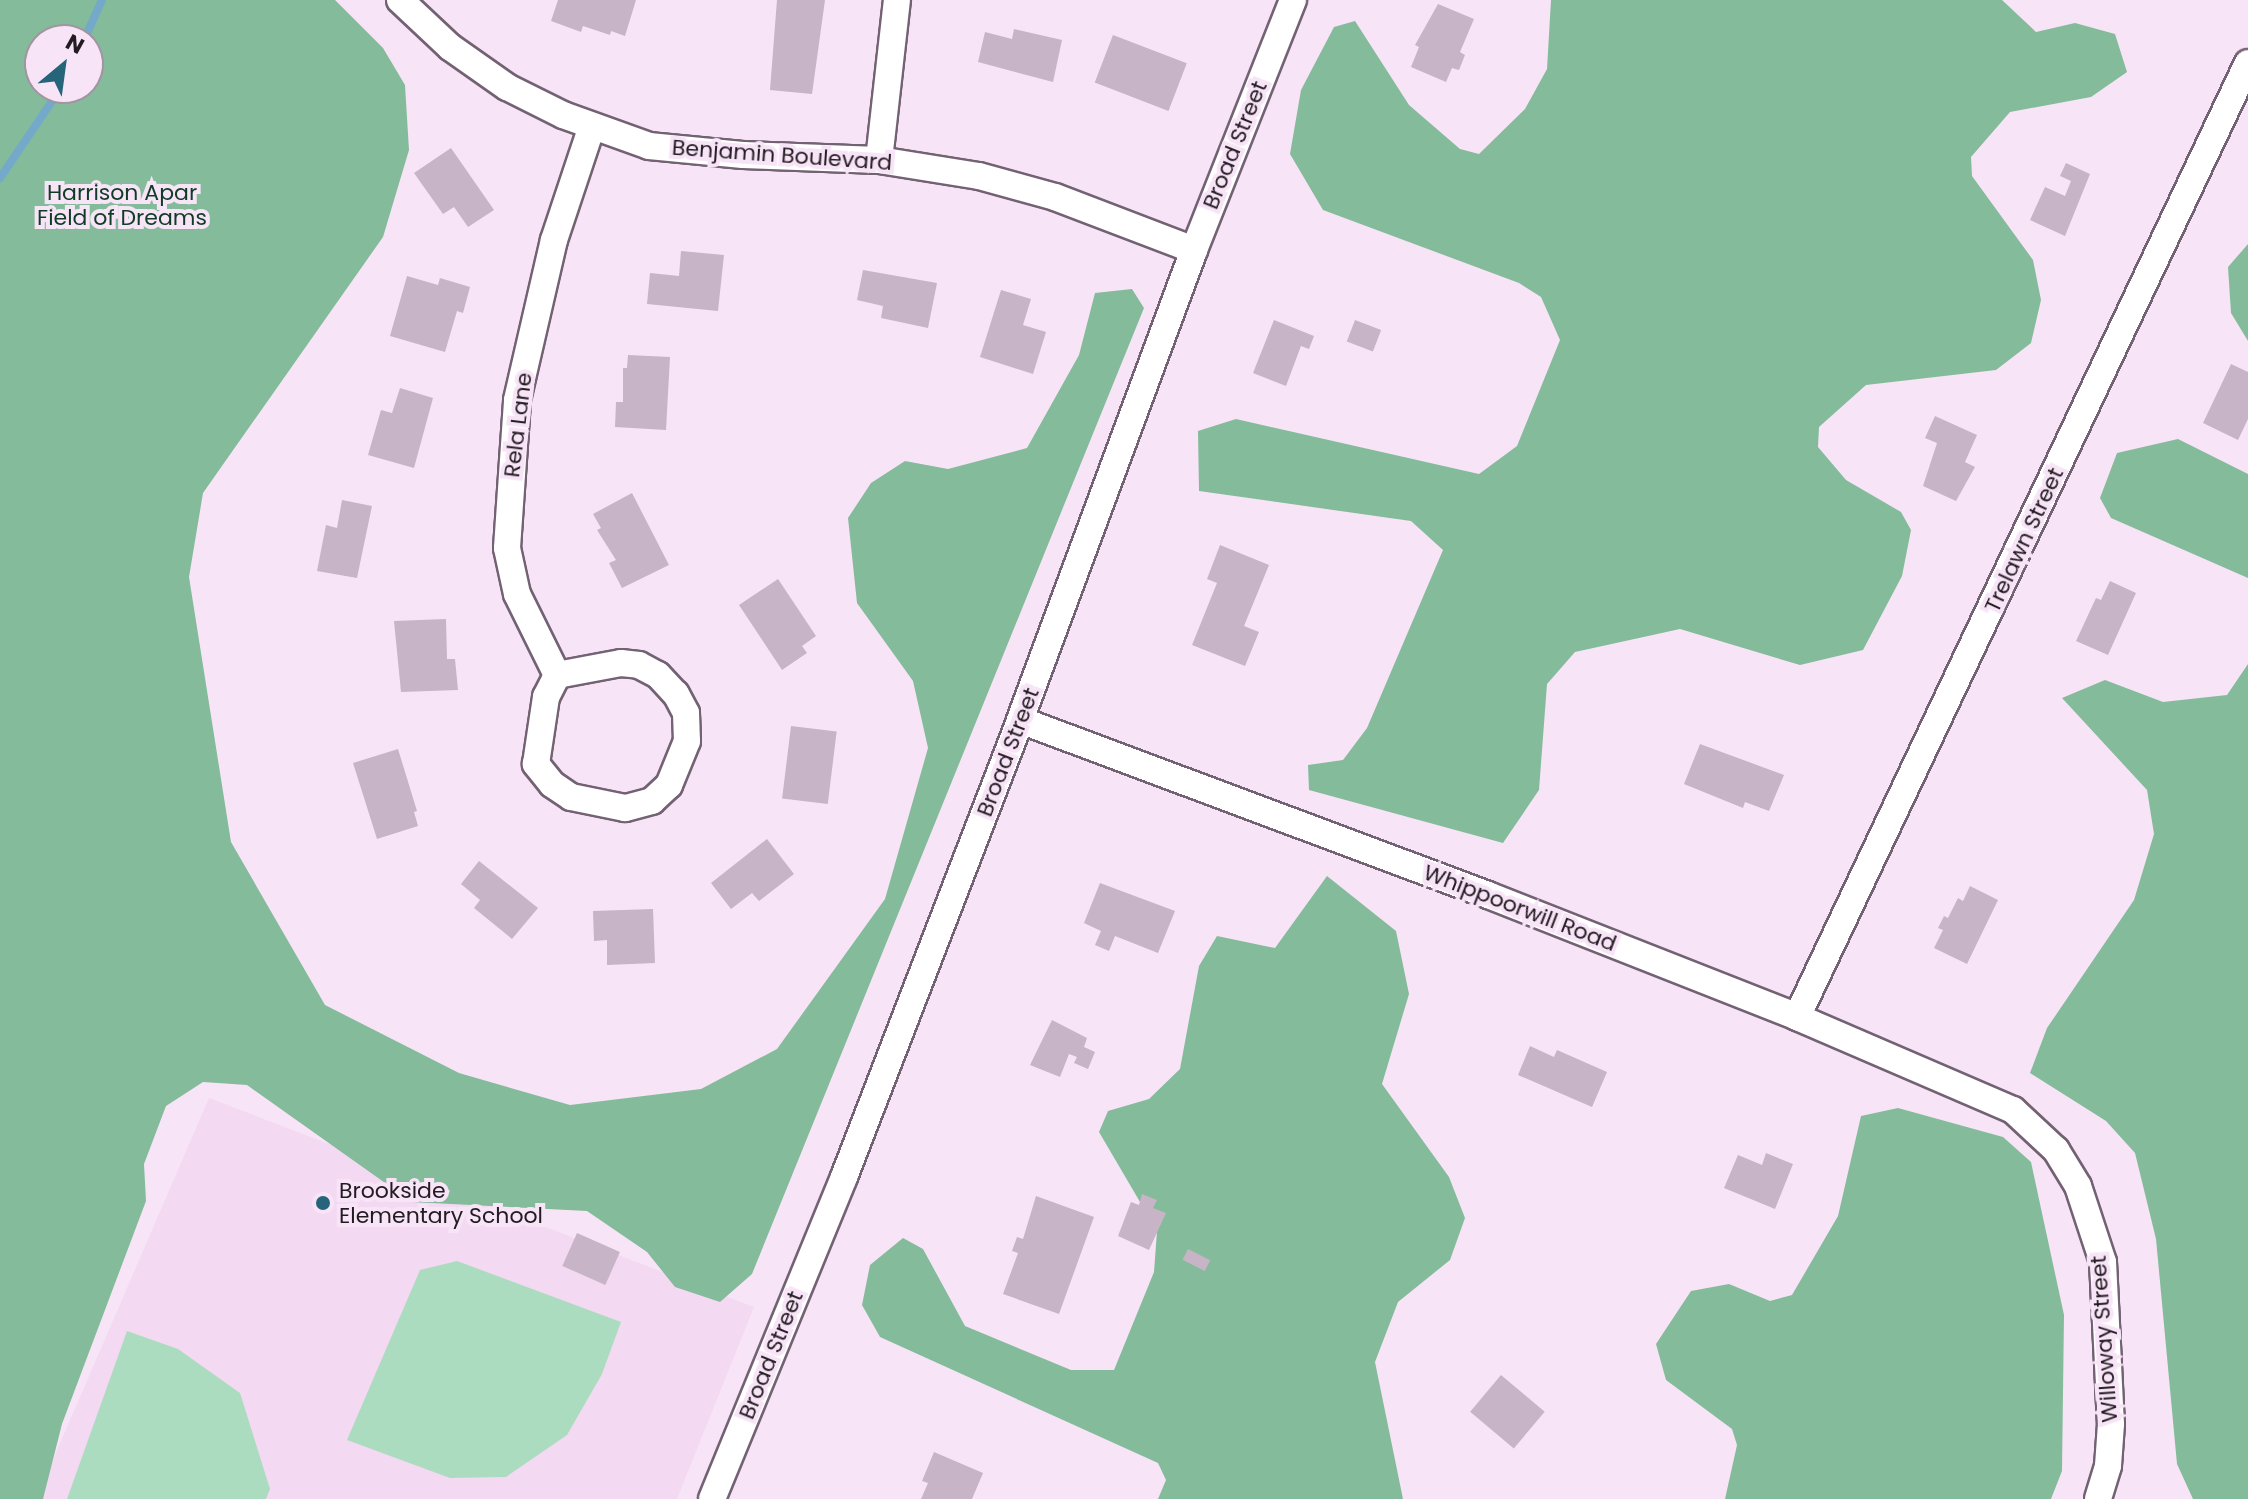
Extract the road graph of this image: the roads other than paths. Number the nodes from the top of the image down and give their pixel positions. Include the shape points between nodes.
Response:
1 (400, 0) edge
2 (897, 0) edge
3 (1293, 0) edge
4 (2248, 63) edge
5 (592, 126) junction
6 (879, 160) junction
7 (1194, 250) junction
8 (557, 675) junction
9 (1020, 720) junction
10 (1797, 1017) junction
11 (2013, 1110) joint
12 (712, 1499) edge
13 (2098, 1499) edge

1 - 5 street, Benjamin Boulevard via 450,47 507,87
2 - 6 street
3 - 7 street, Broad Street
4 - 10 street, Trelawn Street
5 - 6 street, Benjamin Boulevard via 649,146
5 - 8 street, Rela Lane via 554,240 517,400 507,548 517,594
6 - 7 street, Benjamin Boulevard via 979,176 1055,197
7 - 9 street, Broad Street
8 - 8 street via 546,697 536,764 571,797 625,808 652,801 669,785 687,741 686,713 676,694 639,665 621,663
9 - 10 street, Whippoorwill Road
9 - 12 street, Broad Street via 844,1177
10 - 11 street, Whippoorwill Road
11 - 13 street, Willoway Street via 2056,1150 2078,1186 2103,1262 2111,1424 2108,1466

